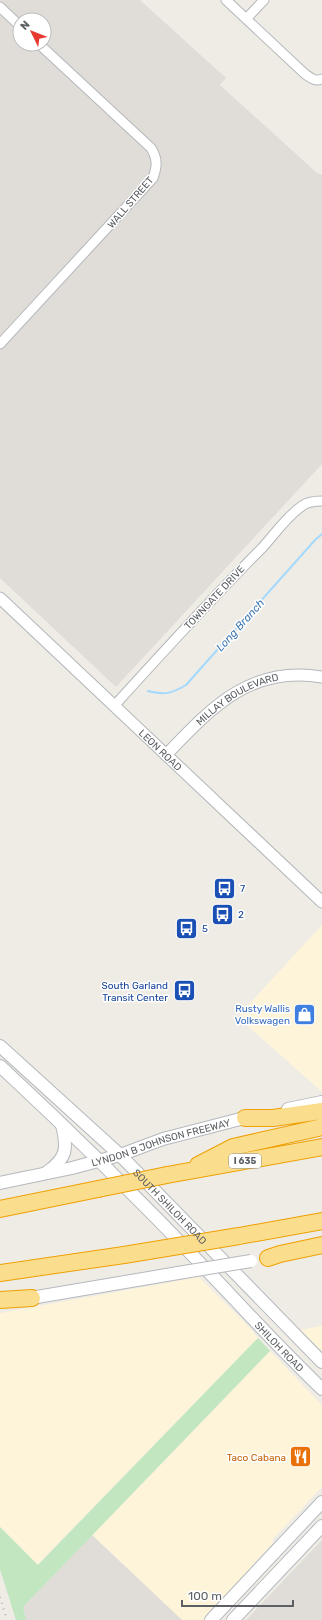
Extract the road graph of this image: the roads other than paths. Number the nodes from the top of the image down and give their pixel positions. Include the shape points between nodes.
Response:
1 (226, 0) edge
2 (264, 0) edge
3 (0, 7) edge
4 (12, 18) edge
5 (246, 19) junction
6 (48, 52) edge
7 (322, 79) edge
8 (0, 344) edge
9 (322, 501) edge
10 (0, 598) edge
11 (322, 677) edge
12 (114, 706) junction
13 (166, 755) junction
14 (322, 902) edge
15 (0, 1046) edge
16 (0, 1066) edge
17 (37, 1080) junction
18 (27, 1091) junction
19 (322, 1102) edge
20 (322, 1111) edge
21 (245, 1118) junction
22 (61, 1124) junction
23 (322, 1127) edge
24 (322, 1147) edge
25 (120, 1155) junction
26 (99, 1161) junction
27 (187, 1172) junction
28 (45, 1174) junction
29 (0, 1183) edge
30 (0, 1209) edge
31 (322, 1221) edge
32 (322, 1245) edge
33 (322, 1250) edge
34 (268, 1258) junction
35 (0, 1273) edge
36 (249, 1289) junction
37 (32, 1298) joint
38 (0, 1302) edge
39 (238, 1302) junction
40 (322, 1362) edge
41 (322, 1389) edge
42 (322, 1502) edge
43 (322, 1526) edge
44 (262, 1565) junction
45 (275, 1576) junction
46 (210, 1620) edge
47 (233, 1620) edge

1 - 5 street
2 - 5 street
3 - 4 street
5 - 7 street via 313,80
6 - 8 street, WALL STREET via 151,148 157,166 153,178
9 - 12 street, TOWNGATE DRIVE via 302,505
10 - 12 street, LEON ROAD
11 - 13 street, MILLAY BOULEVARD via 313,675 271,679 233,693 207,713
12 - 13 street, LEON ROAD
13 - 14 street, LEON ROAD
15 - 17 main road, SOUTH SHILOH ROAD
16 - 18 main road, SOUTH SHILOH ROAD
17 - 18 main road
17 - 25 main road, SOUTH SHILOH ROAD
18 - 22 main road, SOUTH SHILOH ROAD
19 - 21 main road, LYNDON B JOHNSON FREEWAY
20 - 21 highway via 272,1118
21 - 25 main road, LYNDON B JOHNSON FREEWAY via 163,1139
22 - 26 main road, SOUTH SHILOH ROAD
22 - 28 main road via 66,1141 65,1150 56,1166
23 - 27 highway via 232,1147
24 - 27 highway, I 635
25 - 26 main road, LYNDON B JOHNSON FREEWAY
25 - 36 main road, SOUTH SHILOH ROAD
26 - 28 main road, LYNDON B JOHNSON FREEWAY
26 - 39 main road, SOUTH SHILOH ROAD
27 - 30 highway, I 635, bridge
28 - 29 main road, LYNDON B JOHNSON FREEWAY
31 - 35 highway, bridge
32 - 34 highway
33 - 34 main road
34 - 37 main road, bridge
36 - 39 main road
36 - 40 main road, SHILOH ROAD
37 - 38 highway
39 - 41 main road, SHILOH ROAD
42 - 44 main road
43 - 45 main road
44 - 45 main road
44 - 46 main road
45 - 47 main road

